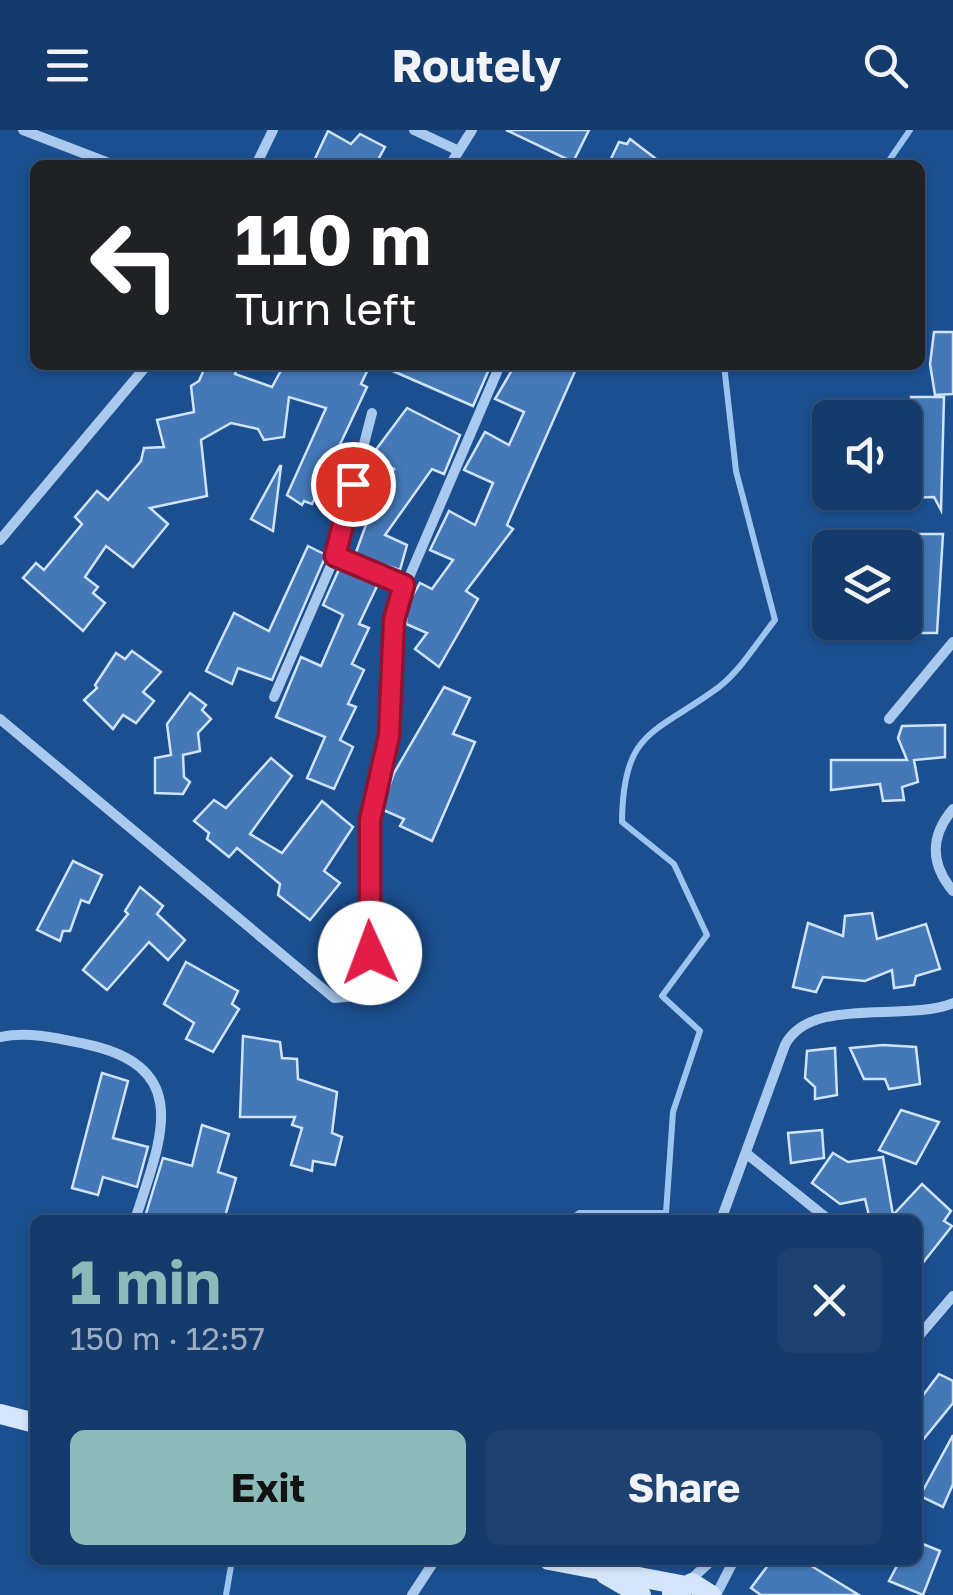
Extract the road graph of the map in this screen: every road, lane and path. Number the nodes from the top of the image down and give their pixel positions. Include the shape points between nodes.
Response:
1 (23, 130) edge
2 (273, 130) edge
3 (414, 130) edge
4 (472, 130) edge
5 (456, 150) junction
6 (101, 160) edge
7 (258, 160) edge
8 (452, 160) edge
9 (143, 370) edge
10 (498, 370) edge
11 (372, 413) dead end
12 (0, 540) edge
13 (335, 556) junction
14 (404, 585) junction
15 (953, 642) edge
16 (274, 697) dead end
17 (0, 719) edge
18 (888, 719) dead end
19 (953, 809) edge
20 (953, 891) edge
21 (953, 1003) edge
22 (0, 1037) edge
23 (748, 1154) junction
24 (136, 1215) edge
25 (723, 1215) edge
26 (823, 1215) edge
27 (953, 1296) edge
28 (922, 1331) edge
29 (0, 1414) edge
30 (30, 1423) edge
31 (432, 1565) edge
32 (570, 1565) edge
33 (706, 1565) edge
34 (731, 1565) edge
35 (604, 1573) junction
36 (679, 1588) edge
37 (412, 1595) edge
38 (642, 1595) edge
39 (714, 1595) edge

1 - 6 street
2 - 7 street
3 - 5 street
4 - 5 street
5 - 8 street
9 - 12 street
10 - 14 street
11 - 13 street
13 - 14 street
13 - 16 street
14 - 17 street via 394,620 389,736 370,820 370,953 356,996 334,998
15 - 18 street
19 - 20 street via 939,827 934,856
21 - 23 street via 799,1026 785,1045
22 - 24 street via 42,1035 100,1047 136,1062 154,1081 162,1128
23 - 25 street
23 - 26 street
27 - 28 street
29 - 30 street
31 - 37 street
32 - 35 street
33 - 36 street
34 - 39 street
35 - 36 street via 640,1575
35 - 38 street
36 - 39 street via 703,1586

